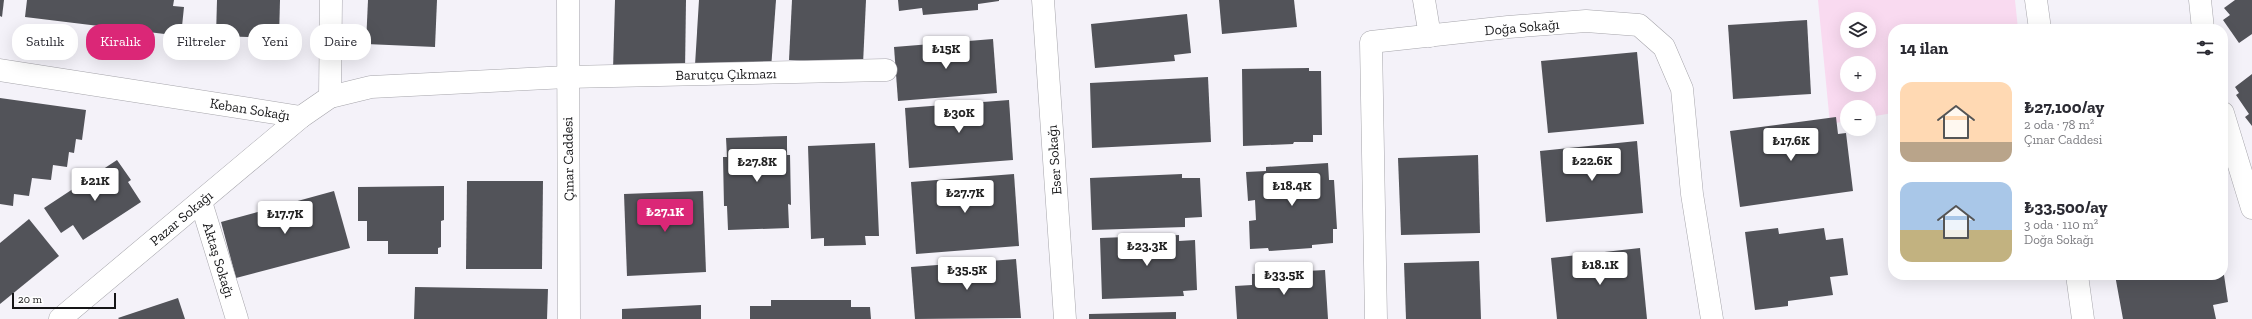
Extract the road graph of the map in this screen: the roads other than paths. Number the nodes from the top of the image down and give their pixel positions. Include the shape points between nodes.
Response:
1 (331, 0) edge
2 (568, 0) edge
3 (1043, 0) edge
4 (1424, 0) edge
5 (2036, 0) edge
6 (2200, 0) edge
7 (2039, 24) edge
8 (2202, 24) edge
9 (1430, 36) junction
10 (0, 70) edge
11 (886, 70) dead end
12 (567, 77) junction
13 (330, 97) junction
14 (301, 117) junction
15 (2228, 129) edge
16 (201, 202) junction
17 (2252, 208) edge
18 (2078, 280) edge
19 (60, 319) edge
20 (237, 319) edge
21 (569, 319) edge
22 (1065, 319) edge
23 (1376, 319) edge
24 (1712, 319) edge
25 (2083, 319) edge

1 - 13 street
2 - 12 street, Çınar Caddesi
3 - 22 street, Eser Sokağı
4 - 9 street
5 - 7 street
6 - 8 street
9 - 23 street, Doğa Sokağı via 1371,42
9 - 24 street, Doğa Sokağı via 1586,22 1639,25 1664,47 1682,89 1692,194
10 - 14 street, Keban Sokağı
11 - 12 street, Barutçu Çıkmazı
12 - 13 street, Keban Sokağı via 371,87
12 - 21 street, Çınar Caddesi
13 - 14 street, Keban Sokağı
14 - 16 street, Pazar Sokağı
15 - 17 street
16 - 19 street, Pazar Sokağı
16 - 20 street, Aktaş Sokağı
18 - 25 street

